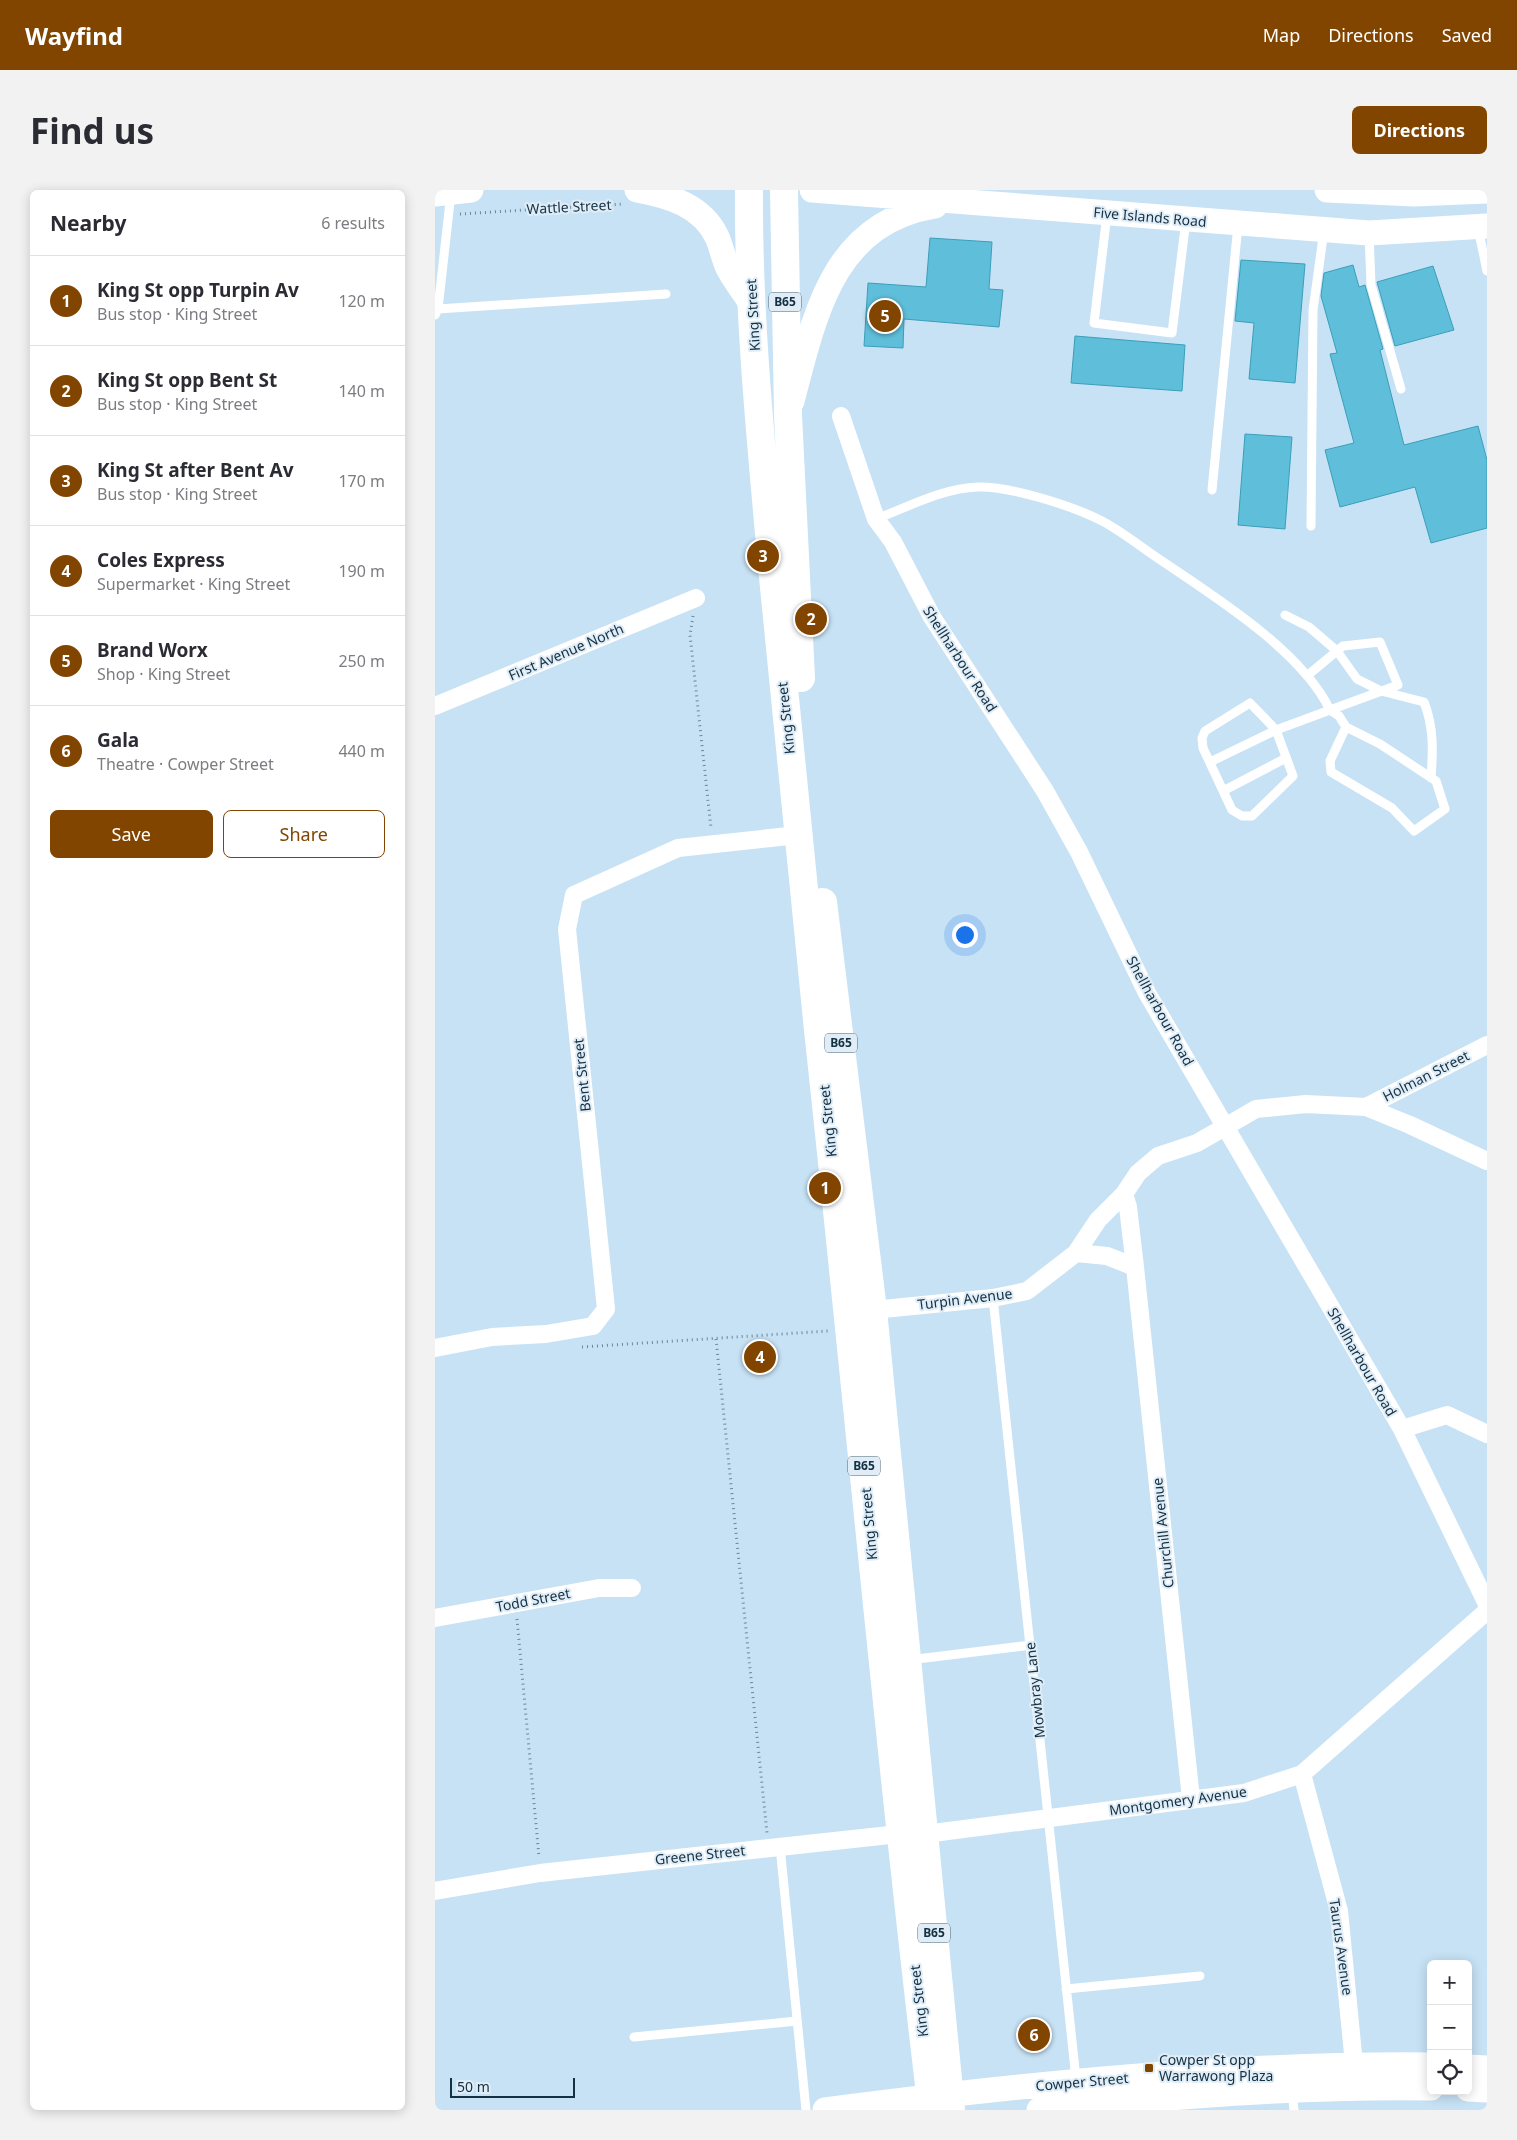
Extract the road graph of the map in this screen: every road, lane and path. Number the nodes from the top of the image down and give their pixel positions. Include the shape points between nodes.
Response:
1 (749, 190) edge
2 (784, 190) edge
3 (813, 190) edge
4 (1327, 190) edge
5 (1487, 191) edge
6 (632, 197) edge
7 (451, 198) edge
8 (965, 202) junction
9 (1107, 214) junction
10 (1185, 220) junction
11 (1238, 224) junction
12 (1482, 227) edge
13 (1325, 230) junction
14 (1369, 233) junction
15 (1487, 271) edge
16 (666, 294) dead end
17 (752, 305) junction
18 (437, 312) edge
19 (1401, 389) dead end
20 (788, 415) junction
21 (841, 416) dead end
22 (1212, 490) dead end
23 (877, 519) junction
24 (1311, 526) dead end
25 (696, 598) joint
26 (1285, 615) dead end
27 (1337, 651) junction
28 (1308, 675) junction
29 (1381, 691) junction
30 (435, 706) edge
31 (1331, 710) junction
32 (1346, 727) junction
33 (1276, 730) junction
34 (1286, 758) junction
35 (1209, 762) junction
36 (1431, 778) junction
37 (1223, 791) junction
38 (798, 835) junction
39 (712, 843) junction
40 (1487, 1045) edge
41 (1366, 1108) junction
42 (1224, 1126) junction
43 (1487, 1161) edge
44 (1124, 1194) junction
45 (1076, 1253) junction
46 (1135, 1267) junction
47 (993, 1298) junction
48 (873, 1310) junction
49 (836, 1330) dead end
50 (715, 1339) junction
51 (575, 1347) dead end
52 (435, 1348) edge
53 (854, 1359) junction
54 (1402, 1428) junction
55 (1487, 1434) edge
56 (632, 1588) dead end
57 (515, 1603) junction
58 (1487, 1604) edge
59 (1487, 1611) edge
60 (435, 1618) edge
61 (1031, 1645) junction
62 (917, 1660) junction
63 (1302, 1774) junction
64 (1191, 1799) junction
65 (1049, 1819) junction
66 (912, 1834) junction
67 (774, 1846) junction
68 (540, 1873) junction
69 (435, 1892) edge
70 (1200, 1976) dead end
71 (1066, 1989) junction
72 (797, 2021) junction
73 (634, 2037) dead end
74 (1354, 2064) junction
75 (1427, 2065) edge
76 (1472, 2067) edge
77 (1487, 2068) edge
78 (1076, 2082) junction
79 (1427, 2088) edge
80 (1472, 2089) edge
81 (1487, 2090) edge
82 (1293, 2100) edge
83 (941, 2103) edge
84 (806, 2110) edge
85 (825, 2110) edge
86 (1039, 2110) edge

1 - 17 main road, King Street / B65
2 - 20 main road, King Street / B65
3 - 8 main road, Five Islands Road
4 - 5 main road via 1414,194
6 - 7 path, Wattle Street
6 - 17 main road via 678,201 705,218 717,237 728,267
7 - 18 lane
8 - 9 main road, Five Islands Road
8 - 20 main road via 926,208 897,217 871,231 853,249 826,289 816,311
9 - 10 main road, Five Islands Road
9 - 10 lane via 1094,324 1172,333
10 - 11 main road, Five Islands Road
11 - 13 main road, Five Islands Road
11 - 22 lane
12 - 14 main road, Five Islands Road
12 - 15 lane
13 - 14 main road, Five Islands Road
13 - 24 lane via 1313,310
14 - 19 lane via 1371,285
16 - 18 lane
17 - 38 main road, King Street / B65 via 760,452
20 - 48 main road, King Street / B65 via 799,654 815,838
21 - 23 street, Shellharbour Road
23 - 28 lane via 934,497 978,487 1011,491 1071,508 1102,521 1234,610
23 - 42 street, Shellharbour Road via 893,542 932,618 1045,791 1079,852 1147,993
25 - 30 street, First Avenue North
25 - 39 path via 690,635
26 - 27 lane via 1309,627
27 - 28 lane
27 - 29 lane via 1357,679
27 - 29 lane via 1343,646 1380,642 1398,685
28 - 31 lane
29 - 31 lane
29 - 36 lane via 1424,702 1432,734
31 - 32 lane
31 - 33 lane
32 - 36 lane via 1380,744
32 - 36 lane via 1329,761 1331,772 1392,808 1414,831 1445,808 1436,781
33 - 34 lane
33 - 35 lane
33 - 35 lane via 1250,702 1205,731 1201,738
34 - 37 lane
34 - 37 lane via 1293,776 1252,816 1242,816 1232,810
35 - 37 lane
38 - 39 street, Bent Street
38 - 53 main road, King Street / B65
39 - 52 street, Bent Street via 679,848 574,896 567,929 606,1309 593,1326 546,1334 492,1337
40 - 41 street, Holman Street
41 - 42 street, Turpin Avenue via 1306,1104 1256,1109
41 - 43 street
42 - 44 street, Turpin Avenue via 1197,1143 1158,1156 1137,1174
42 - 54 street, Shellharbour Road
44 - 45 street, Turpin Avenue via 1098,1220
44 - 46 street, Churchill Avenue
45 - 46 street via 1107,1256
45 - 47 street, Turpin Avenue via 1027,1290
46 - 64 street, Churchill Avenue
47 - 48 street, Turpin Avenue
47 - 61 lane, Mowbray Lane
48 - 53 street via 861,1329
48 - 62 main road, King Street / B65
49 - 50 path
50 - 51 path
50 - 67 path
53 - 66 main road, King Street / B65
54 - 55 street via 1447,1415
54 - 58 street, Shellharbour Road
56 - 57 street, Todd Street via 599,1588
57 - 60 street, Todd Street
57 - 68 path
59 - 63 street, Montgomery Avenue
61 - 62 lane
61 - 65 lane, Mowbray Lane
62 - 66 main road, King Street / B65 via 919,1772
63 - 64 street, Montgomery Avenue via 1244,1793
63 - 74 street, Taurus Avenue via 1339,1911
64 - 65 street, Montgomery Avenue
65 - 66 street, Montgomery Avenue
65 - 71 lane, Mowbray Lane
66 - 67 street, Greene Street
66 - 83 main road, King Street / B65
67 - 68 street, Greene Street
67 - 72 lane
68 - 69 street, Greene Street
70 - 71 lane
71 - 78 lane, Mowbray Lane
72 - 73 lane
72 - 84 lane
74 - 75 main road, Cowper Street
74 - 78 main road, Cowper Street
76 - 77 main road
78 - 83 main road, Cowper Street
79 - 82 main road, Cowper Street
80 - 81 main road
82 - 86 main road, Cowper Street
83 - 85 main road, Cowper Street

